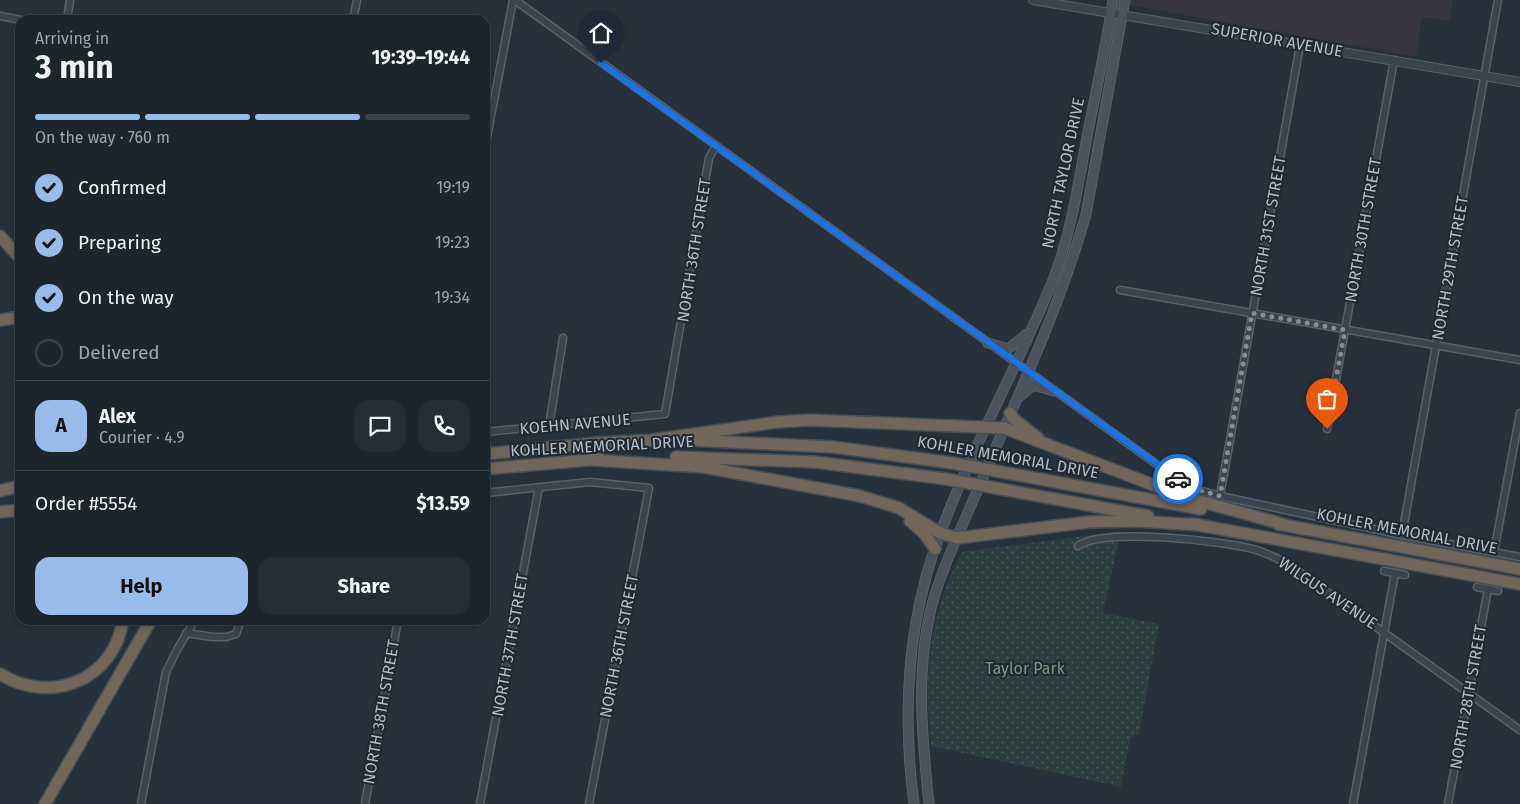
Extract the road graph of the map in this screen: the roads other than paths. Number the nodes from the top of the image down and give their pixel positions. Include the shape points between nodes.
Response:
1 (70, 0) edge
2 (357, 0) edge
3 (514, 0) edge
4 (1033, 0) edge
5 (1113, 0) edge
6 (1126, 0) edge
7 (1498, 0) edge
8 (1112, 12) junction
9 (1123, 14) junction
10 (68, 15) edge
11 (355, 15) edge
12 (0, 16) edge
13 (15, 19) edge
14 (1300, 44) junction
15 (1394, 60) junction
16 (1485, 76) junction
17 (1520, 82) edge
18 (490, 122) edge
19 (716, 146) junction
20 (0, 236) edge
21 (15, 252) edge
22 (1120, 290) dead end
23 (1252, 313) junction
24 (15, 318) edge
25 (0, 320) edge
26 (1033, 326) junction
27 (1345, 330) junction
28 (563, 338) dead end
29 (988, 343) junction
30 (1436, 346) junction
31 (1520, 360) edge
32 (1015, 363) junction
33 (1027, 371) junction
34 (1054, 391) junction
35 (1012, 408) junction
36 (1520, 413) edge
37 (665, 414) joint
38 (549, 426) junction
39 (987, 428) junction
40 (1004, 428) junction
41 (1327, 429) dead end
42 (490, 432) edge
43 (652, 440) junction
44 (1045, 444) junction
45 (490, 453) edge
46 (592, 460) junction
47 (490, 469) edge
48 (15, 487) edge
49 (539, 487) junction
50 (819, 488) junction
51 (0, 491) edge
52 (490, 492) edge
53 (15, 496) edge
54 (1220, 496) junction
55 (0, 497) edge
56 (15, 510) edge
57 (0, 512) edge
58 (0, 517) edge
59 (15, 518) edge
60 (1199, 525) junction
61 (1286, 525) junction
62 (940, 533) junction
63 (1402, 535) junction
64 (957, 538) junction
65 (1078, 546) dead end
66 (935, 549) junction
67 (1494, 552) junction
68 (1520, 557) edge
69 (1520, 569) edge
70 (1384, 571) dead end
71 (1395, 573) junction
72 (1405, 575) dead end
73 (1520, 584) edge
74 (1477, 588) dead end
75 (1488, 589) junction
76 (1498, 591) dead end
77 (122, 625) edge
78 (148, 625) edge
79 (192, 625) edge
80 (240, 625) edge
81 (397, 625) edge
82 (1384, 632) junction
83 (186, 633) junction
84 (0, 674) edge
85 (1468, 693) junction
86 (1520, 730) edge
87 (45, 804) edge
88 (141, 804) edge
89 (365, 804) edge
90 (480, 804) edge
91 (589, 804) edge
92 (914, 804) edge
93 (929, 804) edge
94 (1353, 804) edge
95 (1448, 804) edge

1 - 10 street
2 - 11 street
3 - 18 street
3 - 19 street
4 - 8 street, SUPERIOR AVENUE
5 - 8 main road, NORTH TAYLOR DRIVE
6 - 9 main road, NORTH TAYLOR DRIVE
7 - 16 street, NORTH 29TH STREET
8 - 9 street, SUPERIOR AVENUE
8 - 26 main road, NORTH TAYLOR DRIVE via 1068,236
9 - 14 street, SUPERIOR AVENUE
9 - 33 main road, NORTH TAYLOR DRIVE via 1086,214
12 - 13 street
14 - 15 street, SUPERIOR AVENUE
14 - 23 street, NORTH 31ST STREET
15 - 16 street, SUPERIOR AVENUE
15 - 27 street, NORTH 30TH STREET
16 - 17 street, SUPERIOR AVENUE
16 - 30 street, NORTH 29TH STREET
19 - 29 street
19 - 37 street, NORTH 36TH STREET via 708,158
20 - 21 highway
22 - 23 street
23 - 27 street
23 - 54 street, NORTH 31ST STREET
24 - 25 highway
26 - 29 main road via 1009,348
26 - 32 main road, NORTH TAYLOR DRIVE
27 - 30 street
27 - 41 street, NORTH 30TH STREET
28 - 38 street
29 - 32 street
30 - 31 street
30 - 63 street, NORTH 29TH STREET
32 - 33 street
32 - 39 main road, NORTH TAYLOR DRIVE
33 - 34 street
33 - 35 main road, NORTH TAYLOR DRIVE
34 - 35 main road via 1033,384 1024,390
34 - 54 street via 1188,487
35 - 40 main road, NORTH TAYLOR DRIVE
35 - 44 highway
36 - 67 street
37 - 38 street, KOEHN AVENUE
38 - 42 street, KOEHN AVENUE
39 - 40 highway
39 - 43 highway via 809,420
39 - 62 main road, NORTH TAYLOR DRIVE
40 - 44 highway
40 - 64 main road, NORTH TAYLOR DRIVE
43 - 45 highway, KOHLER MEMORIAL DRIVE via 596,442
43 - 61 highway, KOHLER MEMORIAL DRIVE, bridge via 833,447 952,463
44 - 61 highway via 1185,497
46 - 47 highway, KOHLER MEMORIAL DRIVE
46 - 50 highway via 690,465
46 - 60 highway, KOHLER MEMORIAL DRIVE, bridge via 768,459 884,470
48 - 51 highway
49 - 52 street
49 - 90 street, NORTH 37TH STREET
49 - 91 street, NORTH 36TH STREET via 590,482 649,488
50 - 62 highway via 891,505
50 - 66 highway via 899,514 920,529
53 - 55 highway
54 - 63 street
56 - 57 highway
58 - 59 highway
60 - 64 highway via 1089,522
60 - 73 highway, KOHLER MEMORIAL DRIVE
61 - 69 highway, KOHLER MEMORIAL DRIVE
62 - 64 highway
62 - 66 main road, NORTH TAYLOR DRIVE
63 - 67 street
64 - 93 main road, NORTH TAYLOR DRIVE via 933,601 922,668 921,704
65 - 82 street, WILGUS AVENUE via 1087,540 1154,537 1201,540 1252,549 1287,563
66 - 92 main road, NORTH TAYLOR DRIVE via 914,633 907,695
67 - 68 street
70 - 71 street
71 - 72 street
71 - 82 street
74 - 75 street
75 - 76 street
75 - 85 street, NORTH 28TH STREET
77 - 84 highway via 109,655 94,672 74,683 34,688
78 - 87 highway
79 - 83 street
80 - 83 street via 236,634 226,637
81 - 89 street, NORTH 38TH STREET
82 - 85 street, WILGUS AVENUE
82 - 94 street
83 - 88 street via 166,672
85 - 86 street, WILGUS AVENUE
85 - 95 street, NORTH 28TH STREET

